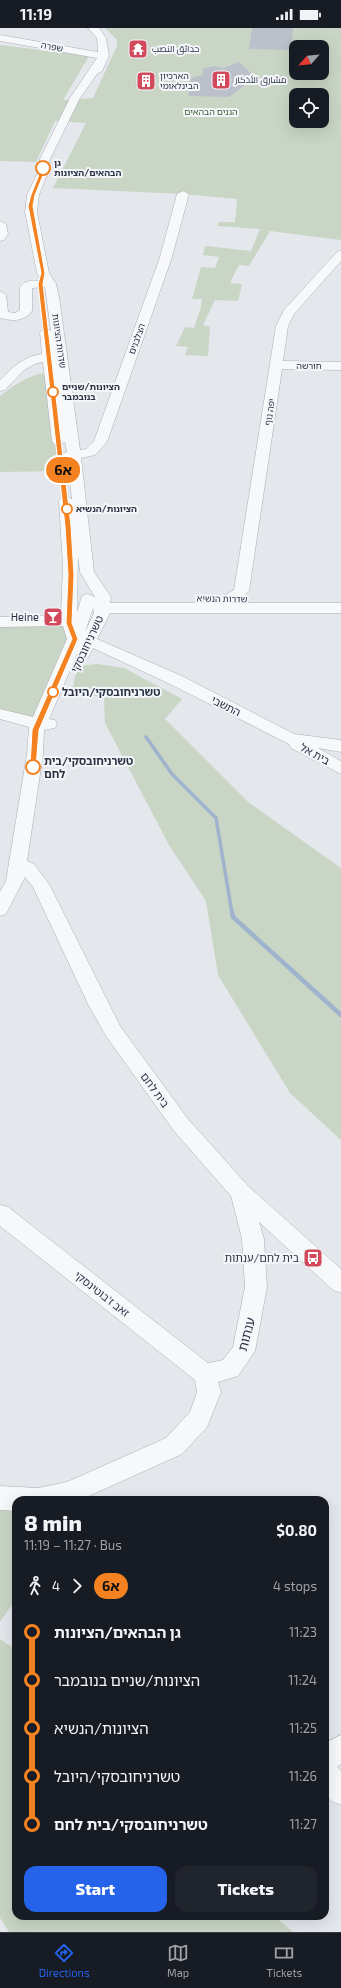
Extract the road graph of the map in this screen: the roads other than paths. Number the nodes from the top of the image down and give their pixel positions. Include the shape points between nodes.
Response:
1 (93, 28) edge
2 (0, 38) edge
3 (102, 58) junction
4 (81, 110) dead end
5 (66, 142) dead end
6 (43, 172) junction
7 (183, 194) dead end
8 (0, 224) edge
9 (0, 238) edge
10 (341, 254) edge
11 (42, 279) junction
12 (0, 295) edge
13 (53, 358) junction
14 (277, 365) junction
15 (341, 366) edge
16 (0, 386) edge
17 (67, 456) junction
18 (71, 575) junction
19 (247, 596) junction
20 (341, 598) edge
21 (88, 600) junction
22 (104, 602) junction
23 (136, 608) junction
24 (341, 608) edge
25 (69, 617) junction
26 (0, 622) edge
27 (96, 627) junction
28 (82, 640) junction
29 (114, 652) junction
30 (78, 660) junction
31 (0, 714) edge
32 (45, 723) junction
33 (290, 739) junction
34 (337, 745) edge
35 (334, 763) edge
36 (17, 863) junction
37 (0, 885) edge
38 (0, 909) edge
39 (241, 1192) junction
40 (0, 1214) edge
41 (341, 1283) edge
42 (205, 1374) junction
43 (68, 1496) edge
44 (0, 1498) edge
45 (12, 1499) edge
46 (341, 1748) edge
47 (329, 1757) edge
48 (329, 1778) edge
49 (341, 1791) edge

1 - 3 street via 103,40
2 - 3 street, שפרה
3 - 4 street
3 - 6 street, שדרות הציונות via 75,98 45,159
5 - 6 street, שדרות הציונות via 55,160
6 - 11 street, שדרות הציונות via 31,206
7 - 17 street, הצלבנים via 166,257 100,442 90,452
8 - 9 street
10 - 14 street, יפה נוף via 288,313 280,333
11 - 12 street via 26,287 26,311 20,315 2,314
11 - 13 street, שדרות הציונות
13 - 16 street via 21,366
13 - 17 street, שדרות הציונות
14 - 15 street, חורשה
14 - 19 street, יפה נוף
17 - 18 street, שדרות הציונות
17 - 22 street, שדרות הציונות via 87,572
18 - 21 street via 79,591
18 - 25 street, טשרניחובסקי
19 - 20 street, שדרות הנשיא
19 - 22 street, שדרות הנשיא via 226,600
21 - 22 street
21 - 28 street
22 - 23 street, שדרות הנשיא
22 - 27 street, טשרניחובסקי
23 - 24 street, שדרות הנשיא
23 - 27 street via 111,616
25 - 26 street via 62,621
25 - 28 street, טשרניחובסקי via 70,628
27 - 28 street, טשרניחובסקי
28 - 29 street, התשבי
28 - 30 street, טשרניחובסקי
28 - 32 street, טשרניחובסקי
29 - 30 street, התשבי via 97,652
29 - 33 street, התשבי
30 - 32 street, טשרניחובסקי
31 - 32 street
32 - 36 street, טשרניחובסקי via 34,737 35,754
33 - 34 street, התשבי
33 - 35 street, בית אל
34 - 35 street via 324,750
36 - 37 street, טשרניחובסקי
36 - 38 street, טשרניחובסקי via 15,881
36 - 39 street, בית לחם via 28,869 40,884 113,1031 187,1133
39 - 41 street, בית לחם
39 - 42 street, ענתות via 253,1239 256,1287 244,1351 230,1369
40 - 42 street, זאב ז'בוטינסקי
42 - 43 street via 209,1392 199,1419 174,1446
44 - 45 street
46 - 47 street
48 - 49 street

